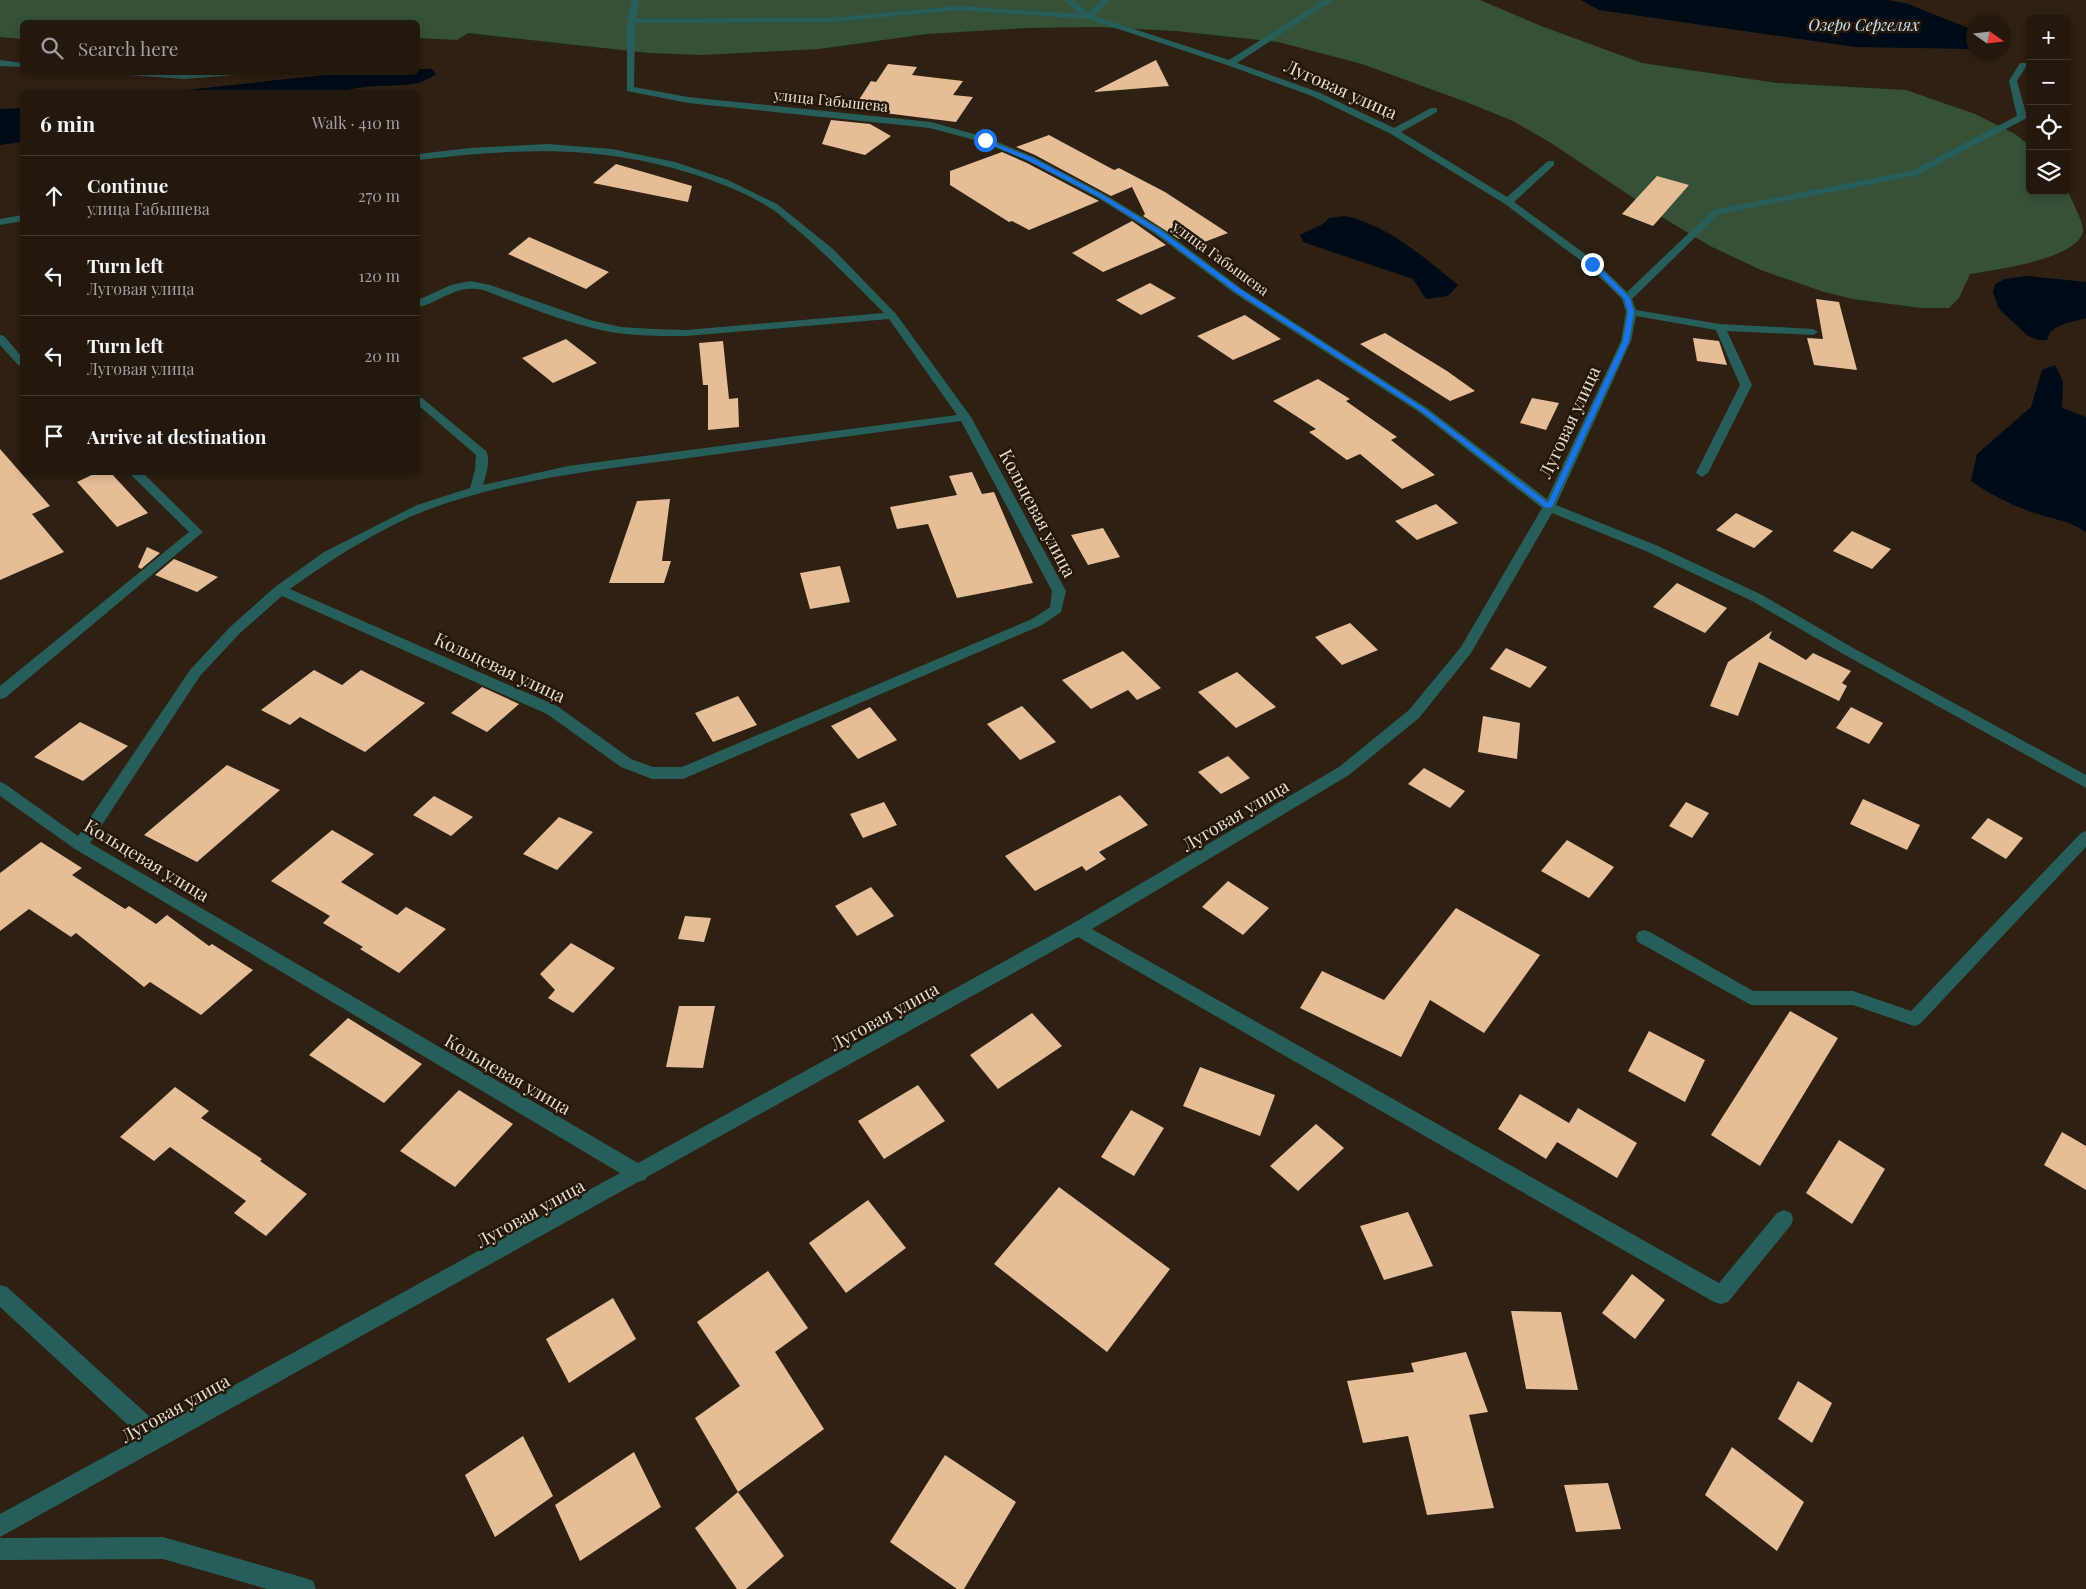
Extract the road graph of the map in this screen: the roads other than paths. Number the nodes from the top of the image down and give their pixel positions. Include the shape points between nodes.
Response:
1 (636, 0) edge
2 (1068, 0) edge
3 (1106, 0) edge
4 (1329, 0) edge
5 (1088, 18) junction
6 (631, 21) junction
7 (1230, 63) junction
8 (0, 64) edge
9 (20, 65) edge
10 (2023, 65) dead end
11 (170, 75) edge
12 (197, 75) edge
13 (1434, 110) dead end
14 (1394, 132) junction
15 (420, 157) edge
16 (1551, 162) dead end
17 (1508, 202) junction
18 (20, 218) edge
19 (0, 222) edge
20 (420, 303) edge
21 (1629, 305) junction
22 (892, 316) junction
23 (1720, 327) junction
24 (1813, 332) dead end
25 (0, 338) edge
26 (20, 361) edge
27 (420, 402) edge
28 (964, 417) junction
29 (1702, 473) dead end
30 (137, 475) edge
31 (475, 490) junction
32 (1549, 507) junction
33 (280, 590) junction
34 (0, 694) edge
35 (2086, 782) edge
36 (0, 788) edge
37 (2086, 837) edge
38 (80, 846) junction
39 (1078, 929) junction
40 (1644, 937) dead end
41 (639, 1174) junction
42 (1784, 1218) dead end
43 (0, 1294) edge
44 (158, 1438) junction
45 (0, 1526) edge
46 (0, 1549) edge
47 (305, 1589) edge

1 - 6 street
2 - 5 street
3 - 5 street
4 - 7 street
5 - 6 street, Луговая улица via 959,8 830,20
5 - 7 street, Луговая улица
6 - 32 street, улица Габышева via 630,89 688,100 931,125 985,140 1101,196 1423,410
7 - 14 street, Луговая улица via 1315,94
8 - 9 street
10 - 21 street via 2012,80 2022,117 1914,174 1716,212
11 - 12 street
13 - 14 street
14 - 17 street, Луговая улица
15 - 22 street, Кольцевая улица via 548,147 612,152 672,164 725,182 774,206 829,251
16 - 17 street
17 - 21 street, Луговая улица via 1592,264
18 - 19 street
20 - 22 street via 455,287 470,284 584,322 653,333
21 - 23 street
21 - 32 street, Луговая улица via 1626,341
22 - 28 street, Кольцевая улица
23 - 24 street
23 - 29 street via 1746,386
25 - 26 street
27 - 31 street via 482,454
28 - 31 street via 568,470
28 - 33 street, Кольцевая улица via 1058,592 1056,609 1037,622 683,773 652,773 626,763 552,710
30 - 34 street via 197,532
31 - 33 street via 421,508 387,524 329,555
32 - 35 street, улица Габышева via 1653,549 1757,598
32 - 39 street, Луговая улица via 1466,650 1414,714 1344,771
33 - 38 street via 235,630 195,673
36 - 38 street, Кольцевая улица
37 - 40 street via 1914,1018 1853,998 1751,998
38 - 41 street, Кольцевая улица
39 - 41 street, Луговая улица
39 - 42 street via 1721,1295
41 - 44 street, Луговая улица
43 - 44 street
44 - 45 street, Луговая улица
46 - 47 street via 163,1548

